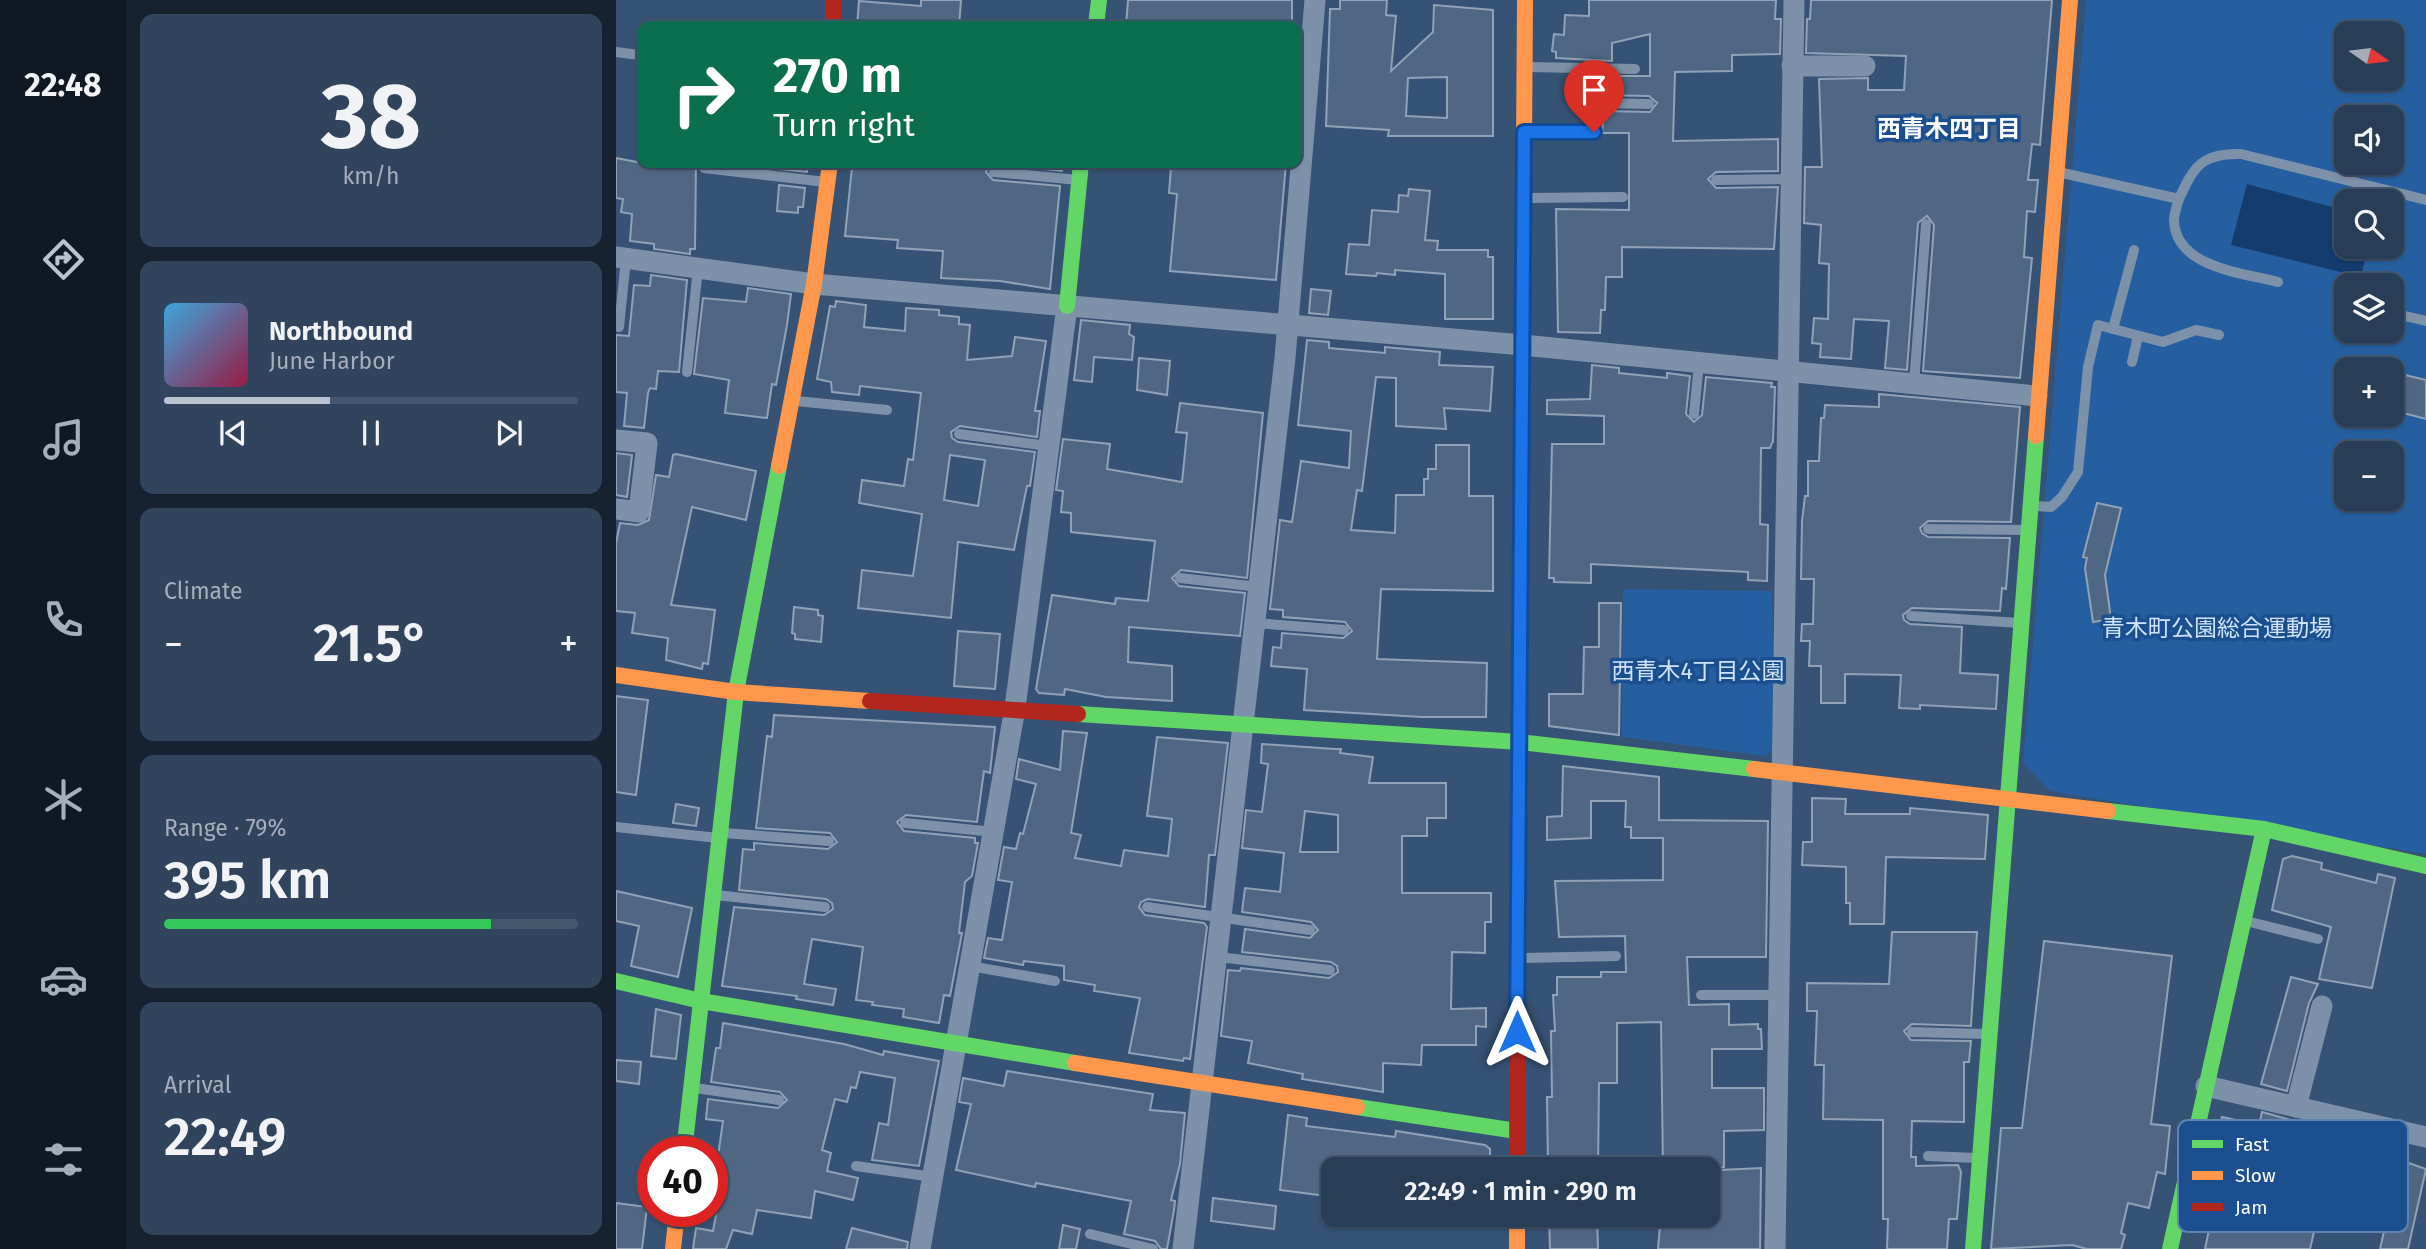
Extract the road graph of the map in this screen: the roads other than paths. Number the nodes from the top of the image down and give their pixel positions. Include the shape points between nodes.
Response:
1 (833, 0) edge
2 (1099, 0) edge
3 (1315, 0) edge
4 (1525, 0) edge
5 (1794, 0) edge
6 (2070, 0) edge
7 (833, 21) edge
8 (1097, 21) edge
9 (616, 52) edge
10 (637, 55) edge
11 (1792, 66) junction
12 (1865, 66) dead end
13 (1524, 67) junction
14 (1635, 69) dead end
15 (1649, 104) dead end
16 (1524, 132) junction
17 (1302, 156) edge
18 (704, 168) dead end
19 (830, 168) edge
20 (1080, 168) edge
21 (1301, 168) edge
22 (994, 172) dead end
23 (2055, 172) junction
24 (1790, 179) junction
25 (1079, 180) junction
26 (1716, 180) dead end
27 (829, 182) junction
28 (1623, 197) dead end
29 (1523, 198) junction
30 (2179, 199) junction
31 (2426, 200) edge
32 (1926, 224) dead end
33 (2134, 250) dead end
34 (621, 258) edge
35 (698, 268) junction
36 (2278, 282) dead end
37 (814, 284) junction
38 (1067, 306) junction
39 (2404, 316) edge
40 (2426, 321) edge
41 (1288, 325) junction
42 (619, 327) dead end
43 (2113, 329) junction
44 (2138, 335) junction
45 (2219, 335) dead end
46 (1523, 345) junction
47 (2132, 362) dead end
48 (1699, 363) junction
49 (687, 372) dead end
50 (1786, 372) junction
51 (1914, 384) junction
52 (2037, 396) junction
53 (792, 401) junction
54 (887, 410) dead end
55 (1694, 414) dead end
56 (959, 434) dead end
57 (616, 440) edge
58 (1048, 446) junction
59 (2029, 506) junction
60 (616, 509) edge
61 (1928, 529) dead end
62 (2027, 530) junction
63 (1180, 578) dead end
64 (1259, 587) junction
65 (1911, 616) dead end
66 (1255, 623) junction
67 (2020, 623) junction
68 (1344, 630) dead end
69 (616, 675) edge
70 (736, 692) junction
71 (1015, 708) junction
72 (1244, 724) junction
73 (1520, 742) junction
74 (1783, 774) junction
75 (2007, 800) junction
76 (905, 823) dead end
77 (616, 827) edge
78 (2264, 829) junction
79 (994, 832) junction
80 (720, 836) junction
81 (829, 841) dead end
82 (2426, 866) edge
83 (713, 894) junction
84 (1147, 907) dead end
85 (825, 908) dead end
86 (1222, 918) junction
87 (2244, 920) junction
88 (1310, 930) dead end
89 (2318, 939) dead end
90 (1616, 956) dead end
91 (1218, 957) junction
92 (1518, 958) junction
93 (970, 966) junction
94 (1330, 970) dead end
95 (616, 981) edge
96 (1055, 981) dead end
97 (1701, 995) dead end
98 (1779, 995) junction
99 (701, 1001) junction
100 (2322, 1006) dead end
101 (1912, 1032) dead end
102 (1989, 1034) junction
103 (956, 1045) junction
104 (1201, 1084) junction
105 (2206, 1086) junction
106 (691, 1087) junction
107 (779, 1100) dead end
108 (2296, 1107) junction
109 (2198, 1120) edge
110 (2352, 1120) edge
111 (1517, 1131) junction
112 (2408, 1133) edge
113 (686, 1136) edge
114 (2426, 1137) edge
115 (1517, 1157) edge
116 (1928, 1157) dead end
117 (1980, 1158) junction
118 (856, 1166) dead end
119 (933, 1177) junction
120 (2178, 1209) edge
121 (675, 1227) edge
122 (1517, 1227) edge
123 (1090, 1234) dead end
124 (673, 1249) edge
125 (920, 1249) edge
126 (1153, 1249) edge
127 (1183, 1249) edge
128 (1517, 1249) edge
129 (1775, 1249) edge
130 (1973, 1249) edge
131 (2169, 1249) edge

1 - 7 street
2 - 8 street
3 - 17 street
4 - 13 street
5 - 11 street
6 - 23 street
9 - 10 lane
11 - 12 street
11 - 24 street
13 - 14 lane
13 - 16 street
15 - 16 lane via 1597,103 1594,132
16 - 29 street
18 - 27 lane
19 - 27 street
20 - 25 street
21 - 41 street
22 - 25 lane
23 - 30 lane
23 - 52 street
24 - 26 lane
24 - 50 street
25 - 38 street
27 - 37 street
28 - 29 lane
29 - 46 street
30 - 31 lane via 2195,167 2221,153
30 - 36 lane via 2174,220 2179,239 2189,252 2210,264
32 - 51 lane
33 - 43 lane
34 - 35 street
34 - 42 lane
35 - 37 street
35 - 49 lane
37 - 38 street
37 - 53 street
38 - 41 street
38 - 58 street
39 - 40 lane
41 - 46 street
41 - 64 street
43 - 44 lane
43 - 59 lane via 2098,325 2090,357 2078,472 2051,507
44 - 45 lane via 2163,342 2196,330
44 - 47 lane
46 - 48 street
46 - 73 street
48 - 50 street
48 - 55 lane
50 - 51 street
50 - 74 street
51 - 52 street
52 - 59 street
53 - 54 lane
53 - 70 street
56 - 58 lane
57 - 60 street via 647,443 639,512
58 - 71 street
59 - 62 street
61 - 62 lane
62 - 67 street
63 - 64 lane
64 - 66 street
65 - 67 lane
66 - 68 lane
66 - 72 street
67 - 75 street
69 - 70 street
70 - 71 street
70 - 80 street
71 - 72 street
71 - 79 street
72 - 73 street
72 - 86 street
73 - 74 street
73 - 92 street
74 - 75 street
74 - 98 street
75 - 78 street
75 - 102 street
76 - 79 lane
77 - 80 lane
78 - 82 street
78 - 87 street
79 - 93 street
80 - 81 lane
80 - 83 street
83 - 85 lane
83 - 99 street
84 - 86 lane
86 - 88 lane
86 - 91 street
87 - 89 lane
87 - 105 street
90 - 92 lane
91 - 94 lane
91 - 104 street
92 - 111 street
93 - 96 lane
93 - 103 street
95 - 99 street
97 - 98 lane
98 - 129 street
99 - 103 street
99 - 106 street
100 - 108 street
101 - 102 lane
102 - 117 street
103 - 104 street
103 - 119 street
104 - 111 street
104 - 127 street
105 - 108 street
105 - 109 street
106 - 107 lane
106 - 113 street
108 - 110 street
111 - 115 street
112 - 114 street
116 - 117 lane
117 - 130 street
118 - 119 lane
119 - 125 street
120 - 131 street
121 - 124 street
122 - 128 street
123 - 126 lane

